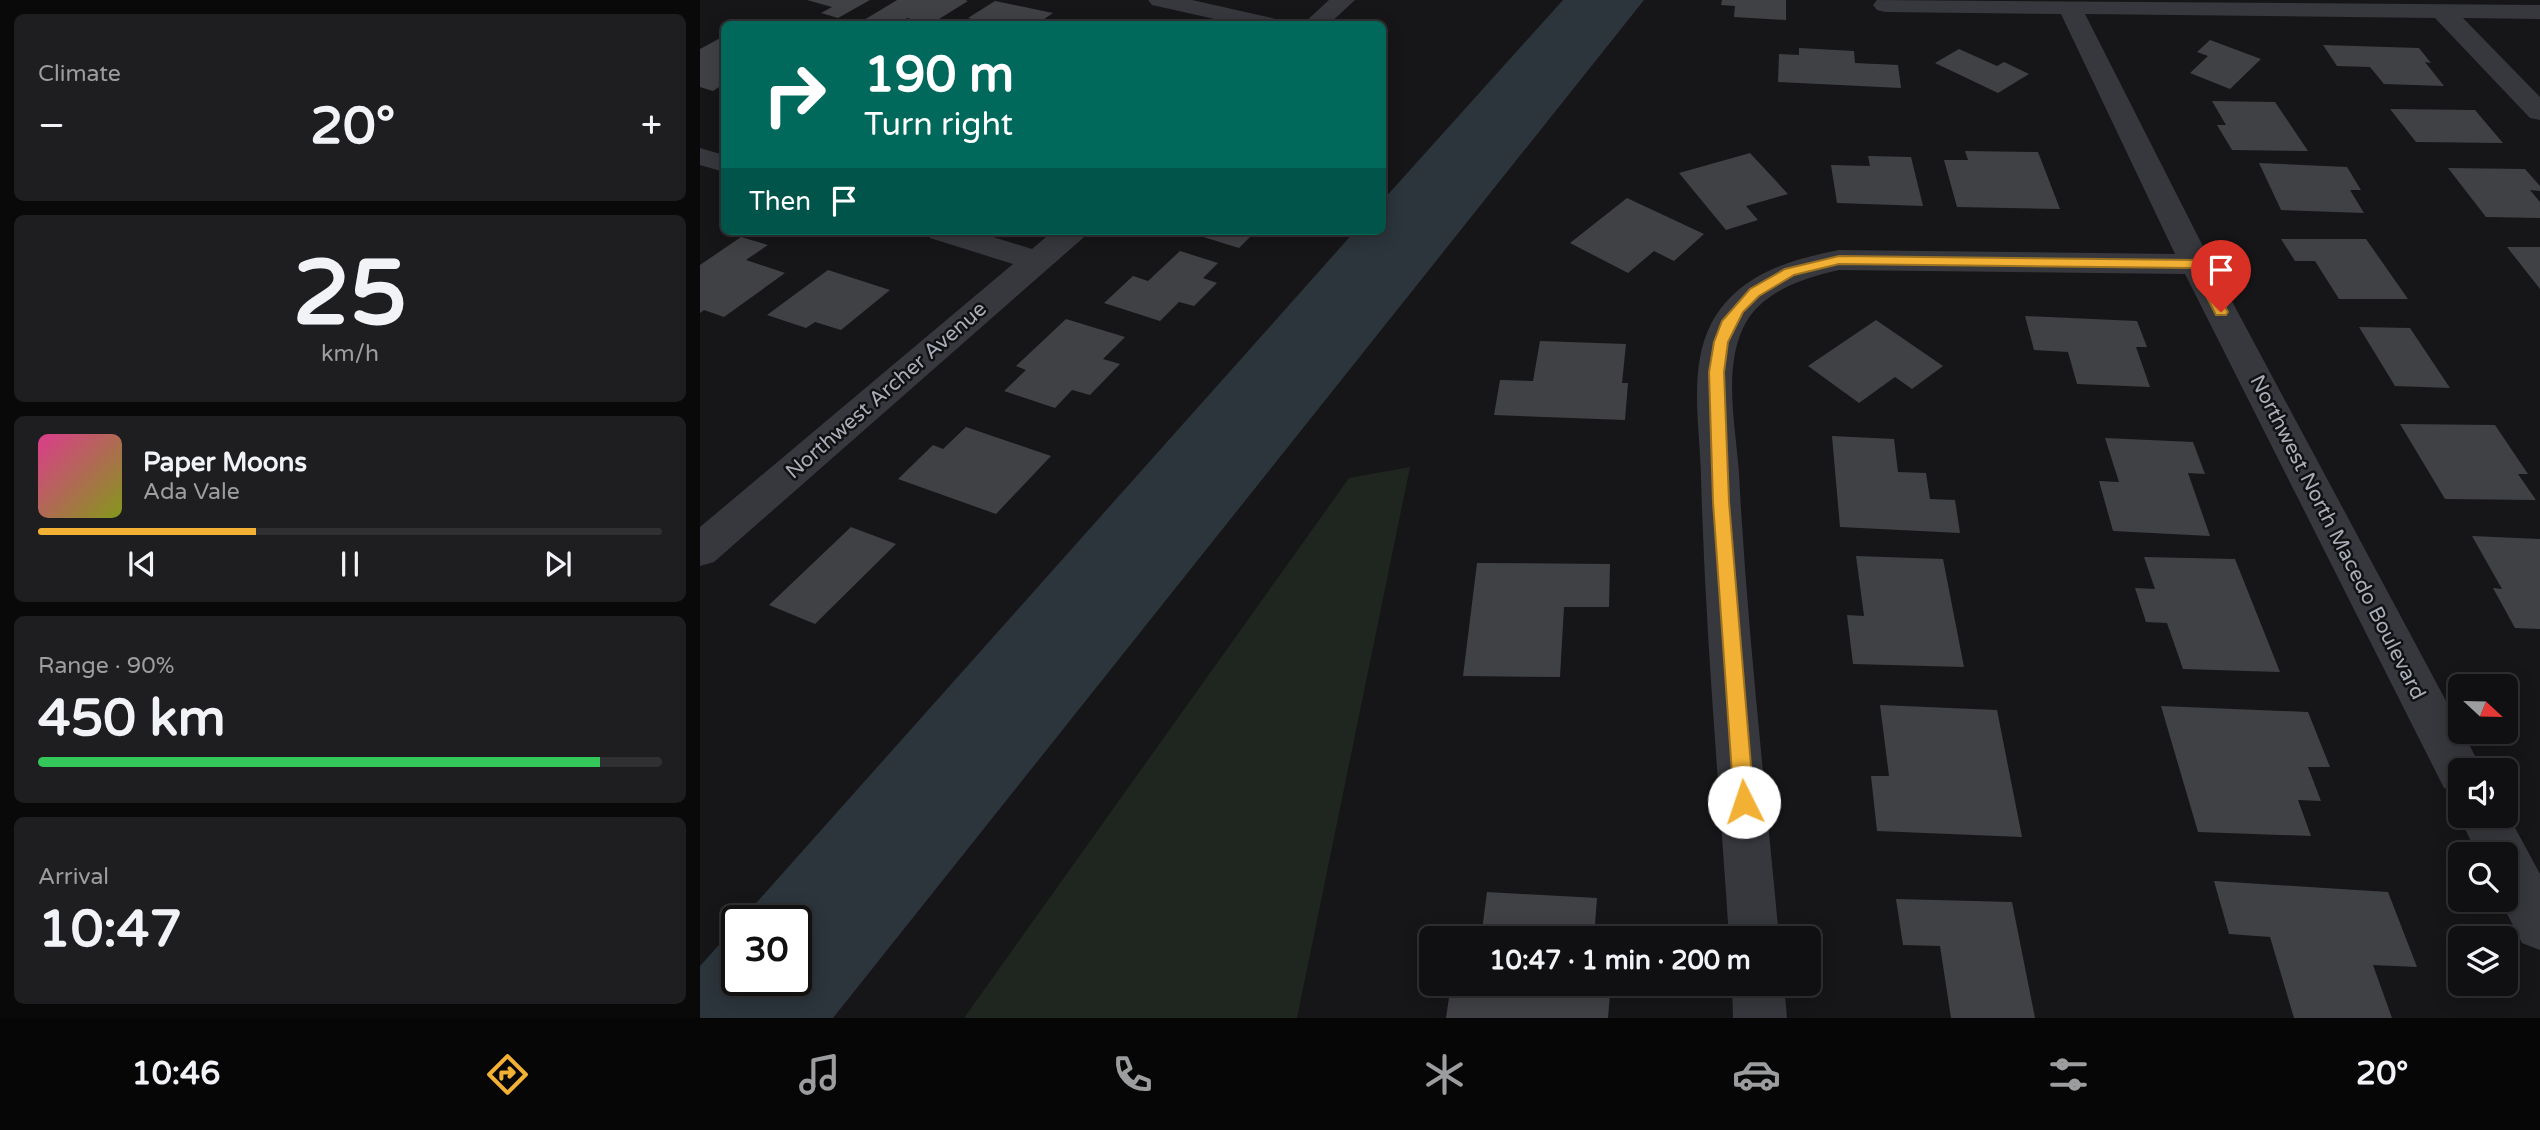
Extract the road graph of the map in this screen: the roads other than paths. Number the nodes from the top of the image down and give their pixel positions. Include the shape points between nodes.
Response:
1 (1160, 0) edge
2 (1343, 0) edge
3 (2068, 4) edge
4 (1885, 5) dead end
5 (2443, 12) junction
6 (2540, 12) edge
7 (1254, 21) edge
8 (1318, 21) edge
9 (2540, 111) edge
10 (700, 156) edge
11 (721, 163) edge
12 (954, 235) edge
13 (1067, 235) edge
14 (1037, 261) junction
15 (2196, 264) junction
16 (700, 550) edge
17 (2453, 758) edge
18 (2518, 883) edge
19 (2540, 925) edge
20 (1753, 926) edge
21 (1759, 996) edge
22 (1760, 1018) edge

1 - 7 street
2 - 8 street
3 - 4 street
3 - 5 street
3 - 15 street, Northwest North Macedo Boulevard
5 - 6 street
5 - 9 street
10 - 11 street
12 - 14 street
13 - 14 street, Northwest Archer Avenue
14 - 16 street, Northwest Archer Avenue
15 - 17 street, Northwest North Macedo Boulevard
15 - 20 street via 1839,260 1801,268 1774,280 1754,293 1727,324 1717,372 1721,502
18 - 19 street
21 - 22 street

